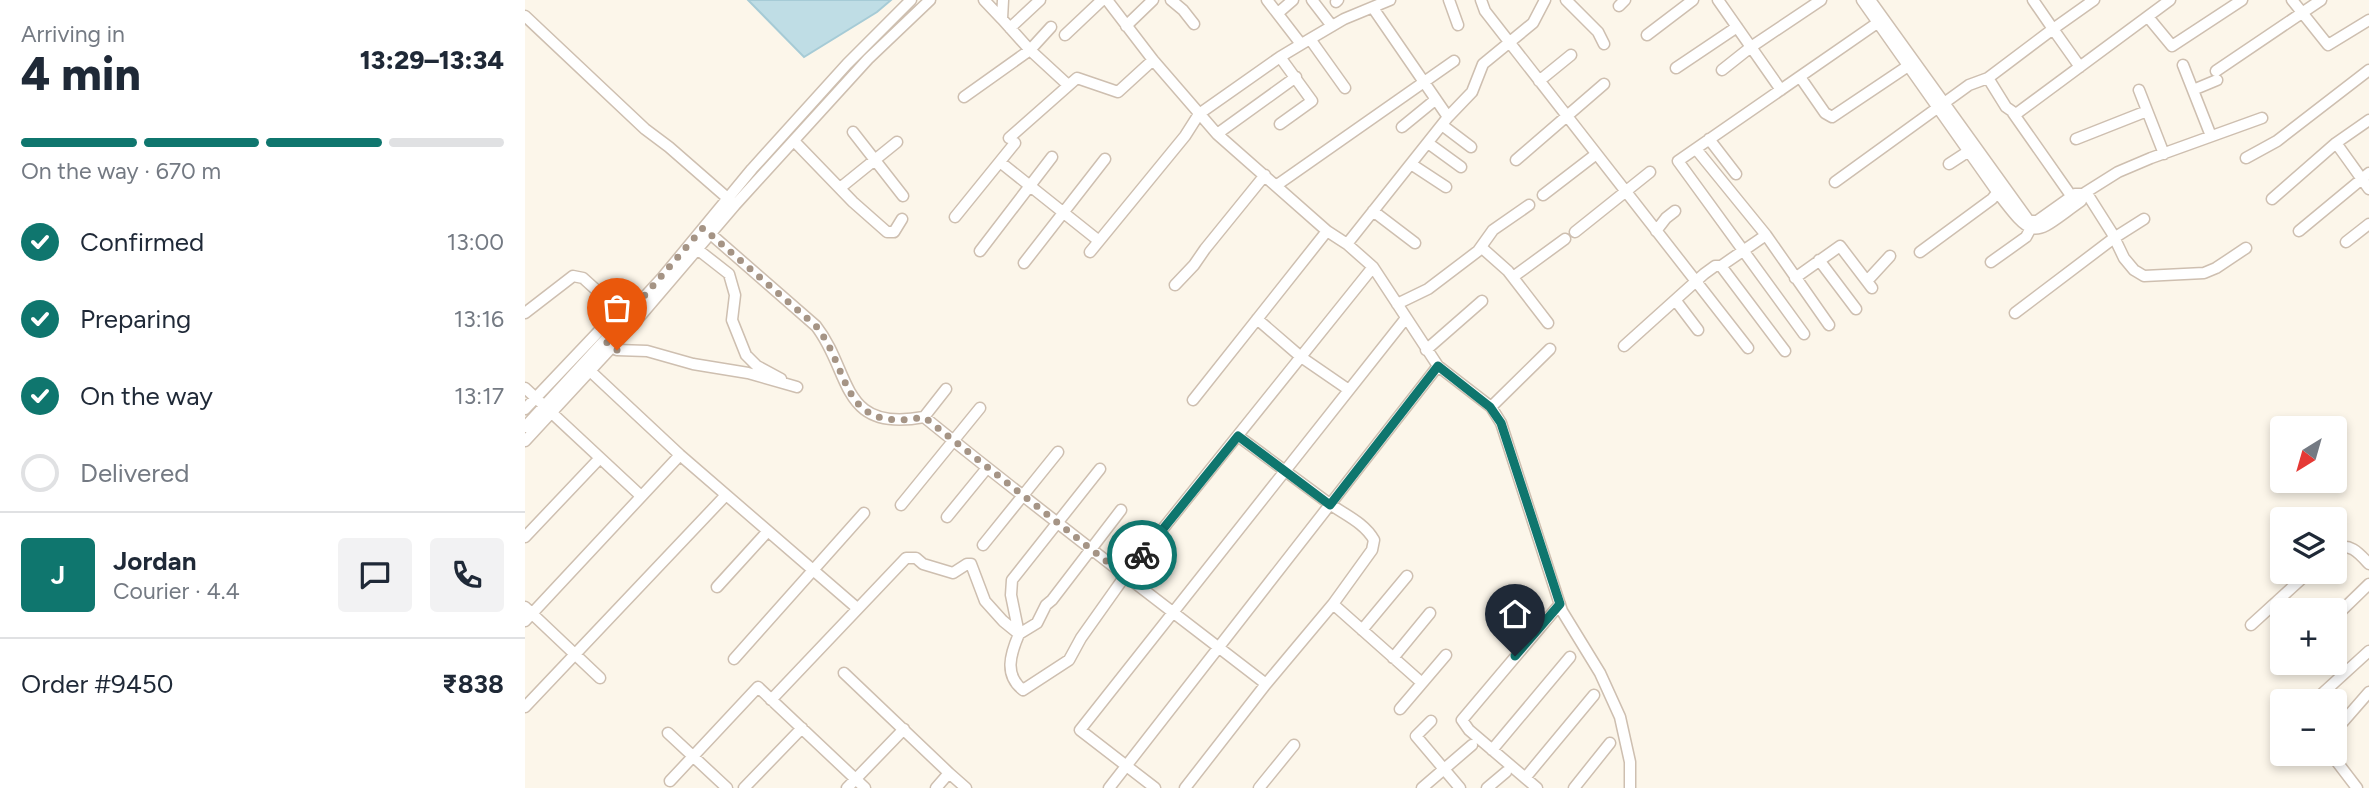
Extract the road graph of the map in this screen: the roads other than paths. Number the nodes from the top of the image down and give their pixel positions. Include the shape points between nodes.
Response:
1 (911, 0) edge
2 (930, 0) edge
3 (984, 0) edge
4 (1003, 0) edge
5 (1040, 0) edge
6 (1153, 0) edge
7 (1171, 0) edge
8 (1267, 0) edge
9 (1293, 0) edge
10 (1313, 0) edge
11 (1391, 0) edge
12 (1449, 0) edge
13 (1481, 0) edge
14 (1545, 0) edge
15 (1566, 0) edge
16 (1693, 0) edge
17 (1733, 0) edge
18 (1821, 0) edge
19 (1862, 0) edge
20 (1870, 0) edge
21 (2033, 0) edge
22 (2094, 0) edge
23 (2170, 0) edge
24 (2242, 0) edge
25 (2292, 0) edge
26 (2321, 0) edge
27 (1110, 2) edge
28 (1720, 3) edge
29 (1373, 8) junction
30 (1278, 13) junction
31 (2301, 14) junction
32 (525, 16) edge
33 (2148, 17) junction
34 (1002, 19) junction
35 (2369, 20) edge
36 (1881, 21) junction
37 (1194, 24) dead end
38 (1458, 25) dead end
39 (1126, 26) junction
40 (1332, 26) junction
41 (1052, 27) dead end
42 (1737, 27) junction
43 (1010, 28) junction
44 (2053, 29) junction
45 (1065, 35) dead end
46 (1647, 35) dead end
47 (1510, 41) junction
48 (1305, 42) junction
49 (1604, 44) dead end
50 (1751, 47) junction
51 (1030, 50) junction
52 (1571, 55) dead end
53 (1280, 57) junction
54 (1153, 60) junction
55 (1454, 61) dead end
56 (1911, 64) junction
57 (2183, 65) dead end
58 (2080, 67) junction
59 (1677, 68) dead end
60 (1722, 70) dead end
61 (2369, 71) edge
62 (1296, 77) junction
63 (1800, 77) junction
64 (1988, 78) junction
65 (1539, 81) junction
66 (1423, 83) junction
67 (1604, 84) dead end
68 (1068, 85) junction
69 (1345, 88) dead end
70 (1781, 90) junction
71 (2139, 90) dead end
72 (2193, 90) junction
73 (964, 97) dead end
74 (1435, 100) junction
75 (1941, 106) junction
76 (2147, 111) junction
77 (2013, 113) junction
78 (1199, 114) junction
79 (1566, 116) junction
80 (2262, 118) dead end
81 (2369, 120) edge
82 (1445, 121) junction
83 (1280, 124) dead end
84 (1402, 127) dead end
85 (853, 132) dead end
86 (1217, 134) junction
87 (2211, 136) junction
88 (1709, 139) junction
89 (2076, 139) dead end
90 (794, 141) junction
91 (897, 142) dead end
92 (1428, 143) junction
93 (2336, 143) junction
94 (1471, 147) dead end
95 (1696, 149) junction
96 (1972, 149) junction
97 (2164, 153) junction
98 (1595, 155) junction
99 (1052, 157) dead end
100 (2246, 158) dead end
101 (1105, 159) dead end
102 (875, 160) junction
103 (1515, 160) dead end
104 (1000, 162) junction
105 (1411, 164) junction
106 (1949, 164) dead end
107 (1461, 167) dead end
108 (1650, 172) dead end
109 (1737, 174) dead end
110 (1265, 175) junction
111 (2365, 176) edge
112 (1835, 182) dead end
113 (1277, 185) junction
114 (1030, 186) junction
115 (1446, 187) dead end
116 (840, 188) junction
117 (2369, 188) edge
118 (2001, 190) junction
119 (1624, 191) junction
120 (2084, 193) junction
121 (1543, 195) dead end
122 (902, 196) dead end
123 (2071, 197) junction
124 (2272, 199) dead end
125 (731, 201) junction
126 (1529, 205) dead end
127 (1373, 211) junction
128 (1675, 211) dead end
129 (1065, 214) junction
130 (955, 218) dead end
131 (902, 219) dead end
132 (2144, 219) dead end
133 (2369, 224) edge
134 (2032, 226) junction
135 (707, 230) junction
136 (1327, 231) junction
137 (1656, 231) junction
138 (2299, 231) dead end
139 (1575, 232) dead end
140 (1766, 235) junction
141 (2114, 238) junction
142 (1565, 239) dead end
143 (1099, 241) junction
144 (2346, 242) dead end
145 (1415, 243) dead end
146 (1347, 244) junction
147 (1481, 247) junction
148 (2246, 248) dead end
149 (697, 249) junction
150 (980, 251) dead end
151 (1745, 251) junction
152 (1920, 251) dead end
153 (1090, 252) dead end
154 (1890, 256) dead end
155 (1819, 260) junction
156 (1991, 262) dead end
157 (1024, 263) dead end
158 (1721, 266) junction
159 (1373, 267) junction
160 (1513, 277) junction
161 (1795, 278) junction
162 (1695, 282) junction
163 (1175, 285) dead end
164 (1482, 300) dead end
165 (1676, 301) junction
166 (1397, 304) junction
167 (1856, 309) dead end
168 (525, 313) edge
169 (2015, 313) dead end
170 (623, 314) junction
171 (1406, 318) junction
172 (1257, 319) junction
173 (1548, 323) dead end
174 (1829, 325) dead end
175 (1698, 330) dead end
176 (1804, 334) dead end
177 (609, 344) junction
178 (1624, 346) dead end
179 (1748, 348) dead end
180 (1550, 349) dead end
181 (1426, 350) junction
182 (1785, 351) dead end
183 (1301, 357) junction
184 (1438, 366) junction
185 (587, 368) junction
186 (525, 388) edge
187 (946, 389) dead end
188 (1349, 390) junction
189 (535, 398) junction
190 (1193, 400) dead end
191 (1490, 407) junction
192 (980, 408) dead end
193 (525, 409) edge
194 (548, 410) junction
195 (924, 417) junction
196 (525, 427) edge
197 (1238, 436) junction
198 (525, 441) edge
199 (953, 441) junction
200 (1059, 452) dead end
201 (680, 455) junction
202 (599, 459) junction
203 (987, 468) junction
204 (1100, 469) dead end
205 (1285, 470) junction
206 (726, 495) junction
207 (1023, 495) junction
208 (641, 496) junction
209 (901, 505) dead end
210 (1330, 505) junction
211 (1121, 510) dead end
212 (864, 513) dead end
213 (947, 517) dead end
214 (1057, 523) junction
215 (768, 531) junction
216 (525, 537) edge
217 (983, 545) dead end
218 (2347, 546) edge
219 (1091, 549) junction
220 (2369, 564) edge
221 (814, 571) junction
222 (1125, 576) junction
223 (1407, 576) dead end
224 (2296, 584) edge
225 (2369, 584) edge
226 (717, 587) dead end
227 (1333, 604) junction
228 (1560, 604) junction
229 (2347, 605) edge
230 (857, 608) junction
231 (1174, 611) junction
232 (1430, 613) dead end
233 (527, 614) edge
234 (2251, 625) dead end
235 (1362, 630) junction
236 (1019, 634) junction
237 (1219, 648) junction
238 (2369, 651) edge
239 (575, 654) junction
240 (1446, 655) dead end
241 (1570, 657) dead end
242 (1393, 658) junction
243 (734, 659) dead end
244 (844, 673) dead end
245 (600, 678) dead end
246 (1422, 683) junction
247 (1266, 684) junction
248 (2327, 689) edge
249 (2369, 692) edge
250 (1594, 695) dead end
251 (771, 700) junction
252 (525, 707) edge
253 (1400, 709) dead end
254 (2347, 717) edge
255 (1431, 721) dead end
256 (802, 728) junction
257 (904, 729) junction
258 (669, 733) dead end
259 (1610, 743) dead end
260 (1294, 745) dead end
261 (1472, 745) dead end
262 (1492, 750) junction
263 (693, 756) junction
264 (1127, 766) junction
265 (2340, 766) edge
266 (1444, 769) junction
267 (1506, 772) dead end
268 (949, 773) junction
269 (1525, 778) junction
270 (856, 779) junction
271 (670, 780) dead end
272 (727, 788) edge
273 (744, 788) edge
274 (847, 788) edge
275 (865, 788) edge
276 (936, 788) edge
277 (966, 788) edge
278 (1109, 788) edge
279 (1155, 788) edge
280 (1185, 788) edge
281 (1259, 788) edge
282 (1422, 788) edge
283 (1460, 788) edge
284 (1487, 788) edge
285 (1537, 788) edge
286 (1574, 788) edge
287 (1630, 788) edge
288 (2357, 788) edge

1 - 125 street via 847,64
2 - 90 street via 867,59
3 - 34 street
4 - 34 street
5 - 43 street
6 - 39 street
7 - 37 street
8 - 30 street
9 - 30 street
10 - 40 street
11 - 29 street
12 - 38 street
13 - 47 street
14 - 47 street via 1533,23
15 - 49 street
16 - 46 street
17 - 28 street
18 - 50 street
19 - 36 street
20 - 36 street
21 - 44 street
22 - 44 street
23 - 33 street
24 - 33 street via 2172,46
25 - 31 street
26 - 31 street
27 - 39 street
27 - 45 street
28 - 42 street
29 - 40 street
29 - 66 street
30 - 48 street
31 - 35 street via 2328,45
31 - 72 street
32 - 125 street via 645,129
33 - 58 street
34 - 43 street
36 - 56 street
36 - 63 street
39 - 54 street
40 - 48 street
41 - 51 street
42 - 50 street
42 - 59 street
43 - 51 street
44 - 58 street
44 - 64 street
47 - 65 street
47 - 82 street via 1483,64 1472,92
48 - 53 street
48 - 69 street
50 - 60 street
50 - 70 street
51 - 68 street
51 - 73 street
52 - 65 street
53 - 62 street
53 - 78 street
54 - 68 street via 1118,92 1077,78
54 - 78 street
55 - 66 street
56 - 63 street via 1832,117
56 - 75 street
57 - 72 street
58 - 77 street via 2028,107
61 - 100 street via 2277,141
62 - 83 street via 1312,101
62 - 86 street
63 - 70 street
64 - 75 street via 1969,85
64 - 77 street
65 - 79 street
66 - 74 street
66 - 113 street
67 - 79 street
68 - 104 street via 1012,140
70 - 88 street
71 - 76 street
72 - 87 street
74 - 82 street
74 - 84 street
75 - 96 street
75 - 112 street
76 - 89 street
76 - 97 street
77 - 123 street
78 - 86 street
78 - 143 street
79 - 98 street
79 - 103 street
80 - 87 street
81 - 93 street
82 - 92 street
82 - 94 street
85 - 102 street
86 - 110 street
87 - 97 street
88 - 95 street
88 - 109 street
90 - 116 street
90 - 125 street
91 - 102 street
92 - 105 street
92 - 107 street
93 - 111 street
93 - 124 street
95 - 140 street
95 - 151 street via 1678,161
96 - 106 street
96 - 118 street
97 - 120 street
98 - 119 street
98 - 121 street
99 - 114 street
101 - 129 street
102 - 116 street
102 - 122 street
104 - 114 street
104 - 130 street
105 - 115 street
105 - 127 street
108 - 119 street
110 - 113 street
110 - 163 street
111 - 117 street
111 - 138 street
113 - 136 street
114 - 129 street
114 - 150 street
116 - 131 street via 887,232 894,232
118 - 134 street
118 - 152 street
119 - 137 street
119 - 139 street
120 - 123 street
120 - 134 street via 2081,201 2038,230
120 - 141 street
123 - 134 street
125 - 135 street
126 - 147 street via 1493,230
127 - 145 street
127 - 146 street
128 - 137 street
129 - 143 street
129 - 157 street
132 - 141 street
133 - 144 street
134 - 156 street via 2018,243
135 - 149 street
135 - 170 street
135 - 195 street via 816,326 844,384 867,412 890,419
136 - 146 street
136 - 172 street
137 - 162 street
140 - 151 street
140 - 161 street
141 - 148 street via 2124,258 2144,276 2204,273
141 - 169 street
142 - 160 street
143 - 153 street
146 - 159 street
147 - 160 street
147 - 166 street via 1428,289
149 - 177 street
149 - 177 street via 729,274 736,295 732,320 746,355 797,387 647,351 617,350
151 - 158 street
151 - 176 street
154 - 155 street via 1869,284 1840,246
155 - 161 street
155 - 167 street
158 - 162 street
158 - 182 street
159 - 166 street
159 - 183 street
160 - 173 street
161 - 174 street
162 - 165 street
162 - 179 street
164 - 181 street
165 - 175 street
165 - 178 street
166 - 171 street
168 - 170 street via 573,276 583,278
170 - 177 street
170 - 189 street
171 - 181 street
171 - 188 street
172 - 183 street
172 - 190 street
177 - 185 street
180 - 191 street
181 - 184 street
183 - 188 street
183 - 197 street
184 - 191 street
184 - 210 street
185 - 194 street
185 - 201 street
186 - 189 street
187 - 195 street
188 - 205 street
189 - 193 street
189 - 194 street
191 - 228 street via 1501,423
192 - 199 street
194 - 196 street
194 - 198 street
194 - 202 street
195 - 199 street
197 - 205 street
197 - 222 street
199 - 203 street
199 - 209 street
200 - 207 street
201 - 206 street
201 - 208 street
202 - 208 street
202 - 216 street
203 - 207 street
203 - 213 street
204 - 214 street
205 - 210 street
205 - 231 street
206 - 215 street
206 - 239 street
207 - 214 street
207 - 217 street
208 - 233 street
210 - 227 street via 1374,540 1372,550
210 - 237 street
211 - 219 street
212 - 221 street
214 - 219 street
214 - 236 street via 1012,580
215 - 221 street
215 - 226 street
218 - 220 street
219 - 222 street
219 - 236 street via 1046,605 1037,624
221 - 230 street
221 - 243 street
222 - 231 street
222 - 236 street via 1069,660 1023,690 1009,666
223 - 235 street
224 - 234 street
225 - 229 street
227 - 235 street
227 - 247 street
228 - 262 street via 1462,720
228 - 287 street via 1601,673 1620,717 1630,762
230 - 236 street via 905,558 953,573 969,564 985,601
230 - 251 street
231 - 237 street
231 - 264 street via 1080,730
232 - 242 street
233 - 239 street
235 - 242 street
237 - 247 street
237 - 264 street
238 - 248 street
239 - 245 street
239 - 252 street
240 - 246 street
241 - 262 street
242 - 246 street
244 - 257 street
246 - 253 street
247 - 280 street
249 - 254 street
250 - 269 street
251 - 256 street
251 - 263 street via 758,687
255 - 266 street via 1416,736
256 - 270 street
256 - 273 street
257 - 268 street
257 - 270 street
258 - 263 street
259 - 286 street
260 - 281 street
261 - 266 street
262 - 269 street
263 - 271 street
263 - 272 street
264 - 278 street
264 - 279 street
265 - 288 street
266 - 282 street
266 - 283 street
267 - 284 street
268 - 276 street
268 - 277 street
269 - 285 street
270 - 274 street
270 - 275 street

